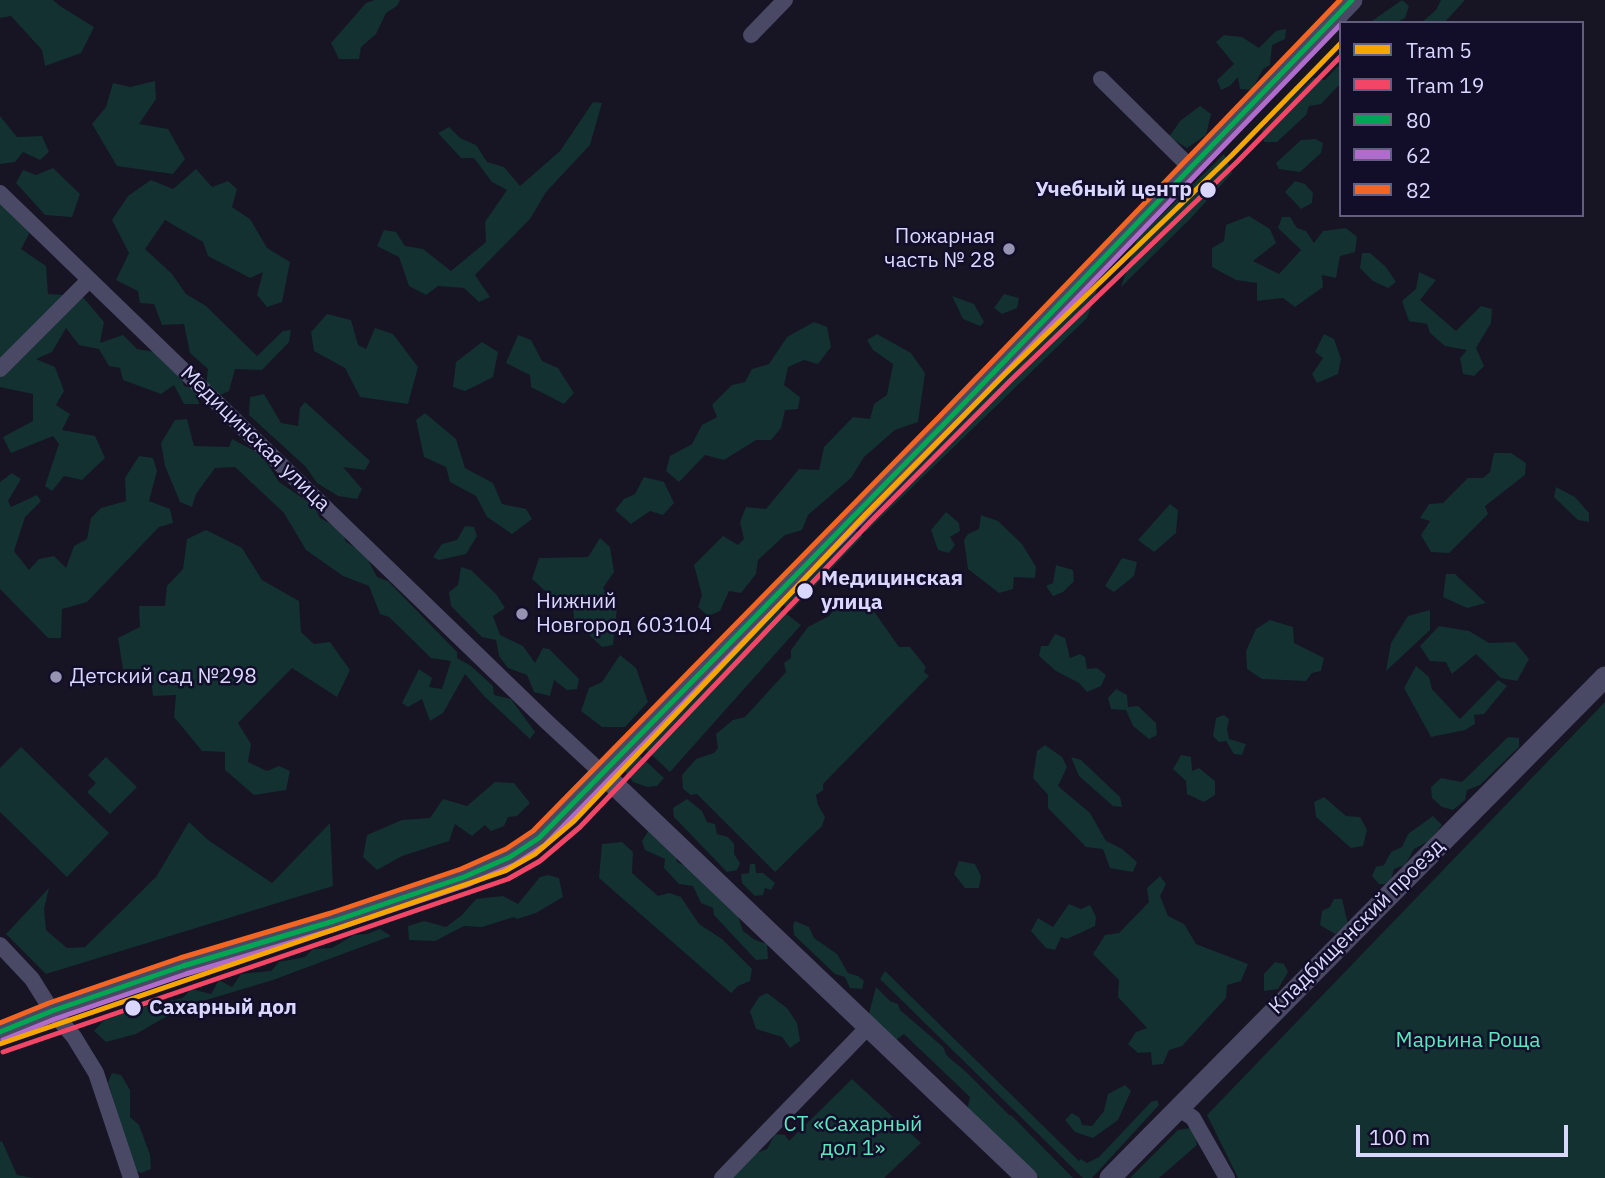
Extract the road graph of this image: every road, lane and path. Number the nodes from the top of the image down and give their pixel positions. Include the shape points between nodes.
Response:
1 (785, 0) edge
2 (1352, 0) edge
3 (751, 35) dead end
4 (1101, 79) dead end
5 (1191, 168) junction
6 (0, 193) edge
7 (89, 280) junction
8 (0, 369) edge
9 (1605, 677) edge
10 (603, 773) junction
11 (0, 945) edge
12 (52, 1011) junction
13 (868, 1027) junction
14 (0, 1032) edge
15 (1178, 1108) junction
16 (131, 1178) edge
17 (722, 1178) edge
18 (1027, 1178) edge
19 (1110, 1178) edge
20 (1227, 1178) edge

1 - 3 street
2 - 5 street
4 - 5 street
5 - 10 street
6 - 7 street, Медицинская улица
7 - 8 street
7 - 10 street, Медицинская улица
9 - 15 street, Кладбищенский проезд
10 - 12 street via 539,838 464,877
10 - 13 street, Медицинская улица
11 - 12 street via 32,979
12 - 14 street
12 - 16 street via 96,1073
13 - 17 street
13 - 18 street, Медицинская улица
15 - 19 street, Кладбищенский проезд
15 - 20 street via 1193,1118

